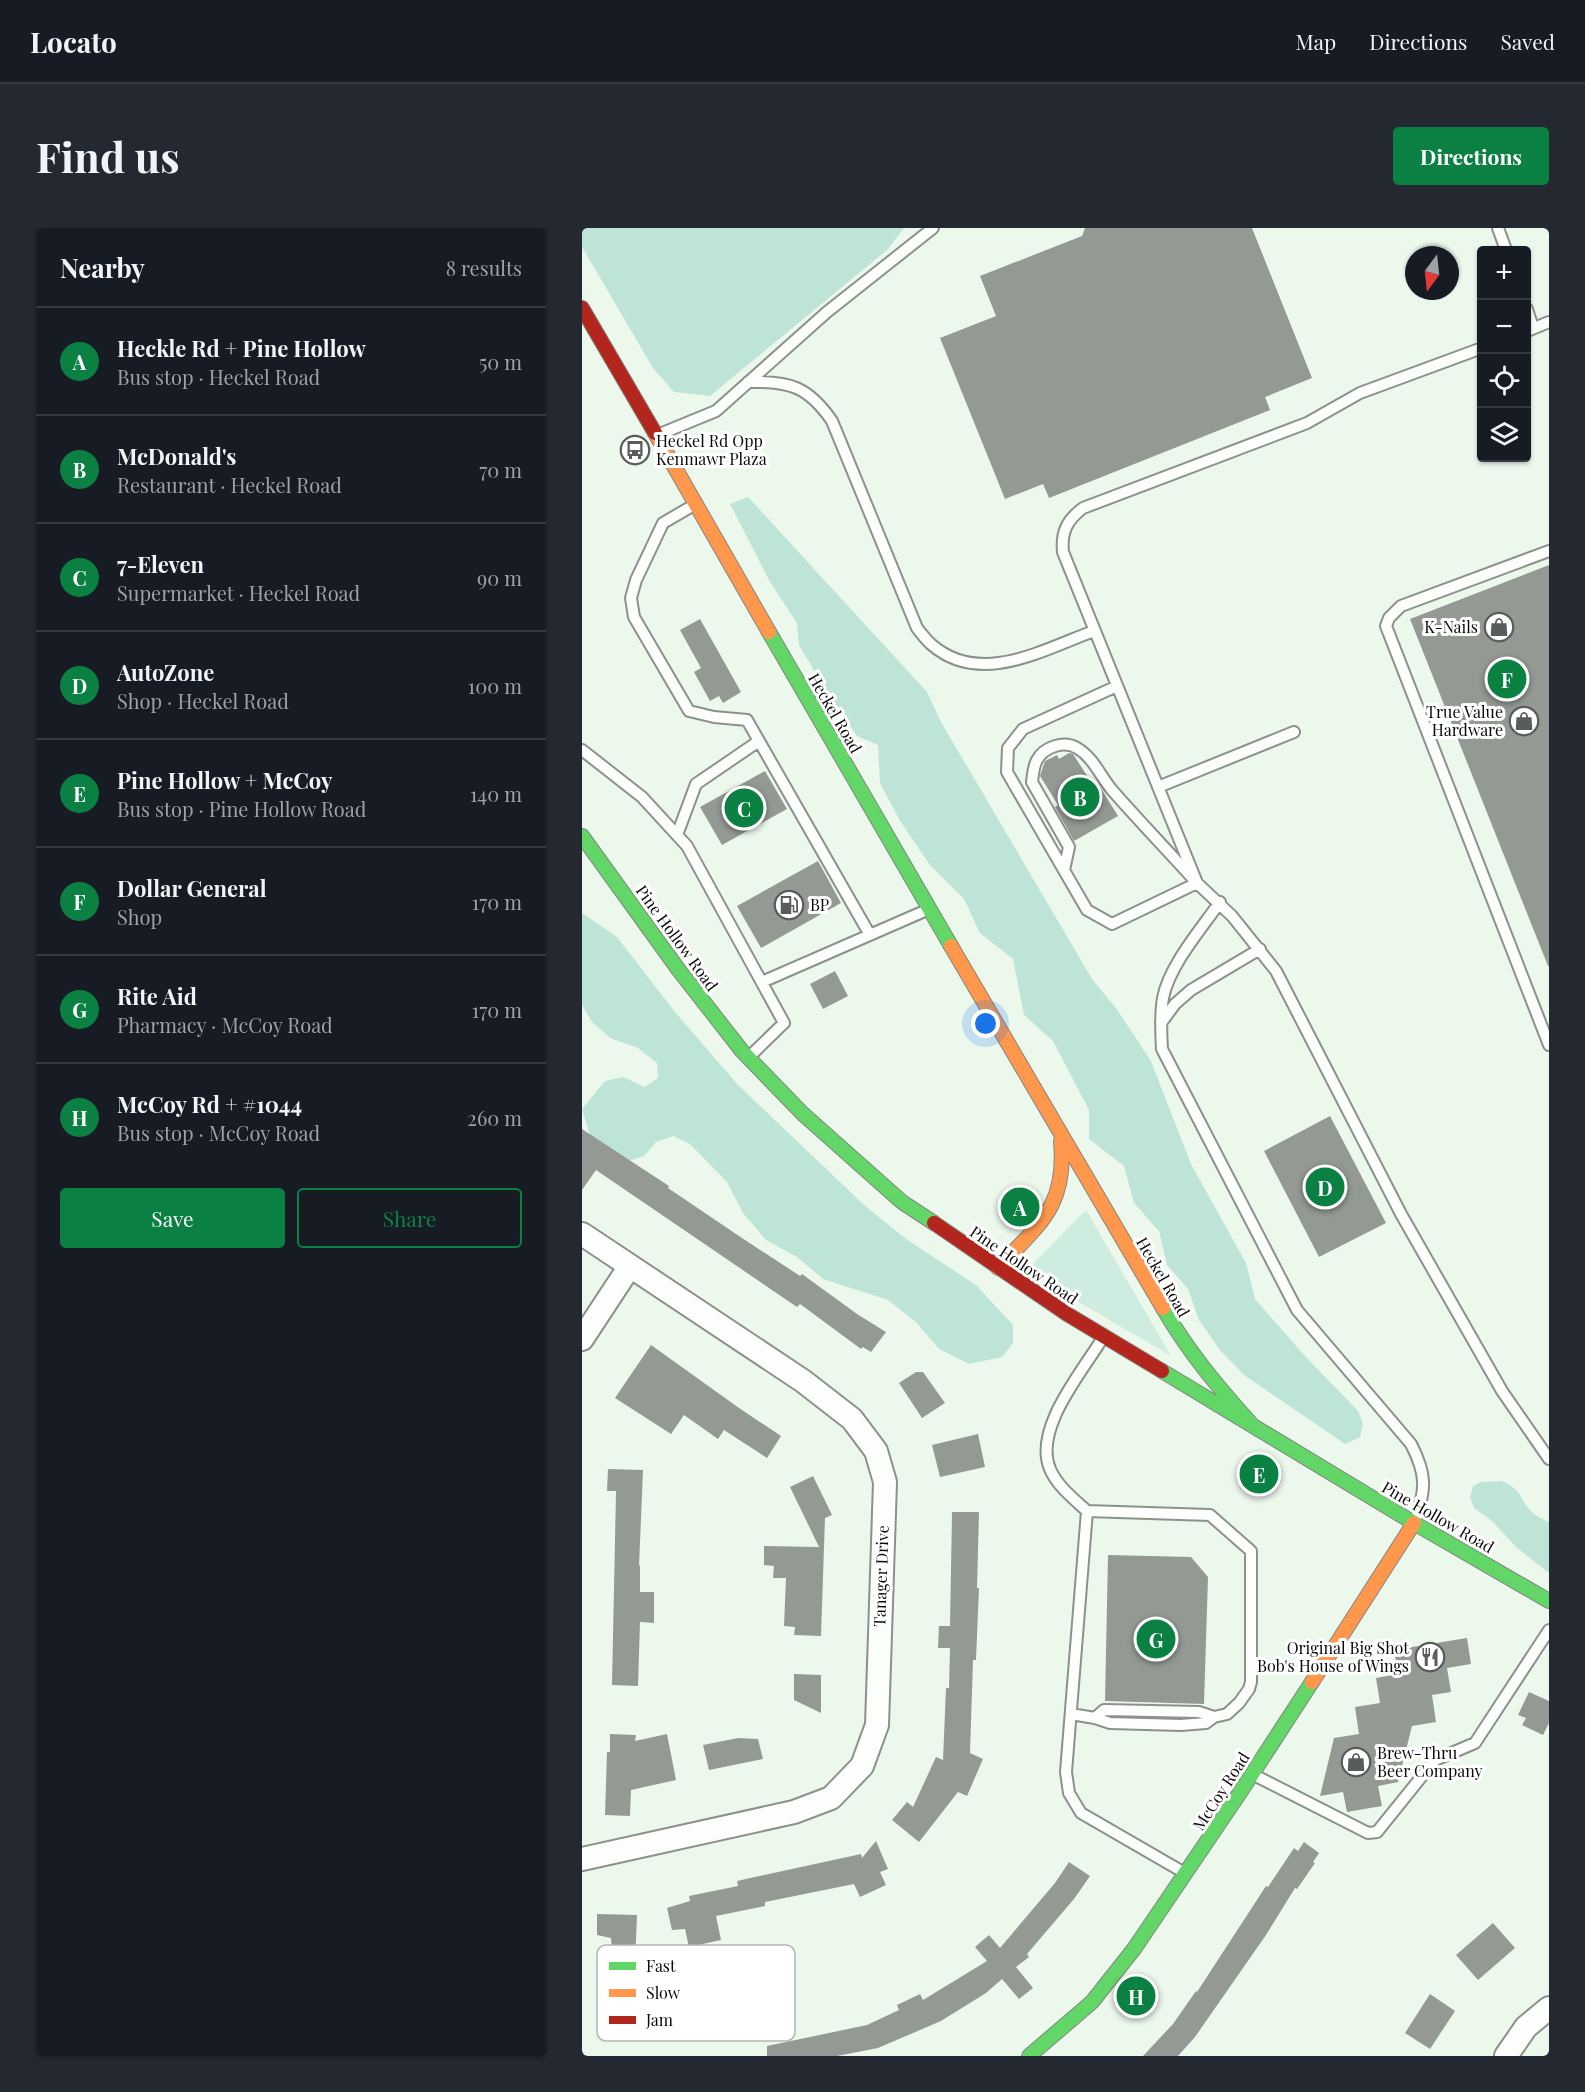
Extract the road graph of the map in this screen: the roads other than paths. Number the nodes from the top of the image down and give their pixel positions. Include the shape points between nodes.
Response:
1 (933, 228) edge
2 (1498, 228) edge
3 (1505, 246) edge
4 (582, 308) edge
5 (1549, 322) edge
6 (1531, 329) edge
7 (1477, 350) edge
8 (748, 382) junction
9 (656, 435) junction
10 (696, 505) junction
11 (1549, 551) edge
12 (1094, 631) junction
13 (1117, 686) junction
14 (1294, 732) dead end
15 (759, 741) junction
16 (582, 750) edge
17 (1158, 787) junction
18 (677, 835) junction
19 (582, 836) edge
20 (1064, 870) junction
21 (1197, 883) junction
22 (1220, 902) junction
23 (929, 909) junction
24 (870, 935) junction
25 (1260, 949) junction
26 (762, 982) junction
27 (1161, 1023) junction
28 (1549, 1045) edge
29 (748, 1058) junction
30 (1060, 1134) junction
31 (582, 1234) edge
32 (630, 1266) junction
33 (998, 1268) junction
34 (1104, 1336) junction
35 (582, 1339) edge
36 (1253, 1426) junction
37 (1549, 1459) edge
38 (1087, 1511) junction
39 (1414, 1523) junction
40 (1549, 1600) edge
41 (1549, 1630) edge
42 (1071, 1714) junction
43 (1252, 1774) junction
44 (582, 1859) edge
45 (1186, 1874) junction
46 (1549, 2008) edge
47 (1029, 2056) edge
48 (1506, 2056) edge

1 - 8 lane via 827,312
2 - 3 lane
4 - 9 street, Heckel Road
5 - 6 lane
7 - 12 lane via 1360,393 1307,423 1083,508 1072,516 1062,539 1063,552
8 - 9 lane via 716,411
8 - 12 lane via 775,381 802,390 819,403 832,421 916,628 932,645 951,658 988,665 1007,663
9 - 10 street, Heckel Road
10 - 15 lane via 663,523 636,580 632,598 634,617 688,711 747,720
10 - 23 street, Heckel Road
11 - 28 lane via 1401,606 1386,626
12 - 13 lane
13 - 17 lane
13 - 20 lane via 1023,729 1008,748 1006,772
14 - 17 lane
15 - 18 lane via 696,784
15 - 24 lane
16 - 18 lane via 642,797
17 - 21 lane
18 - 26 lane via 687,846
19 - 29 street, Pine Hollow Road
20 - 21 lane via 1087,910 1112,924
20 - 21 lane via 1069,847 1032,782 1039,756 1070,744 1085,754 1110,788
21 - 22 lane
22 - 25 lane
22 - 27 lane via 1173,970 1163,996
23 - 24 lane
23 - 30 street, Heckel Road
24 - 26 lane
25 - 27 lane via 1191,990
25 - 37 lane via 1276,972 1421,1249 1502,1391
26 - 29 lane via 784,1023
27 - 39 lane via 1162,1049 1297,1310 1410,1444 1421,1464 1424,1485
29 - 33 street, Pine Hollow Road via 803,1114 902,1202
30 - 33 street, Heckel Road via 1064,1161 1056,1200
30 - 36 street, Heckel Road via 1179,1336
31 - 32 street, Tanager Drive
32 - 35 street
32 - 44 street, Tanager Drive via 803,1381 852,1419 876,1451 885,1482 877,1725 862,1766 831,1798 794,1812
33 - 34 street, Pine Hollow Road
34 - 36 street, Pine Hollow Road
34 - 38 lane via 1053,1417 1047,1434 1050,1470
36 - 39 street, Pine Hollow Road
38 - 42 lane
38 - 42 lane via 1210,1515 1251,1551 1251,1682 1227,1714 1206,1723 1110,1723
39 - 40 street, Pine Hollow Road
39 - 43 street, McCoy Road
41 - 43 lane via 1475,1743 1435,1760 1377,1832 1368,1833
42 - 45 lane via 1066,1772 1069,1793 1081,1813
43 - 45 street, McCoy Road
45 - 47 street, McCoy Road via 1092,2002
46 - 48 street via 1526,2027

